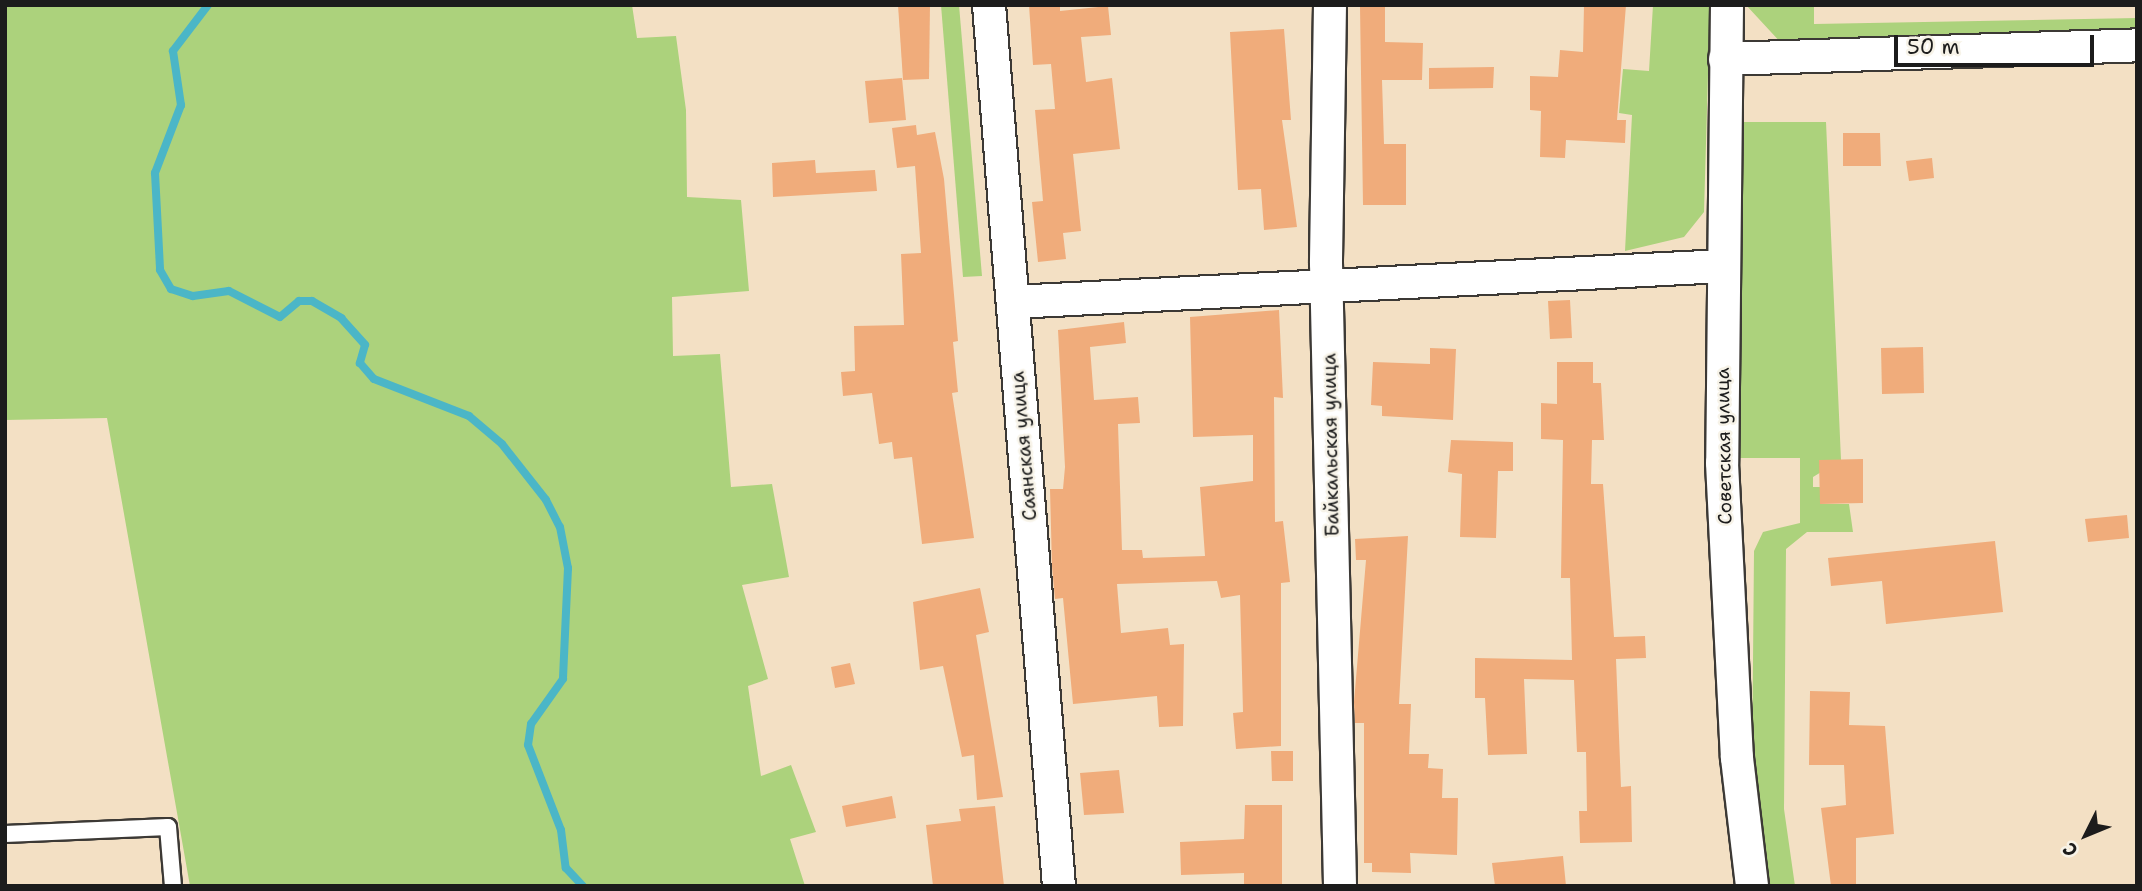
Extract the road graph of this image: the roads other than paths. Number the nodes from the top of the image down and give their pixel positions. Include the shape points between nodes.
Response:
1 (989, 5) edge
2 (1330, 5) edge
3 (1727, 5) edge
4 (2137, 45) edge
5 (1726, 59) junction
6 (1723, 266) junction
7 (1328, 285) junction
8 (1013, 302) junction
9 (5, 834) edge
10 (173, 886) edge
11 (1059, 886) edge
12 (1340, 886) edge
13 (1752, 886) edge

1 - 8 street, Саянская улица
2 - 7 street, Байкальская улица
3 - 5 street, Советская улица
4 - 5 street
5 - 6 street, Советская улица
6 - 7 street
6 - 13 street, Советская улица via 1723,476 1737,758
7 - 8 street
7 - 12 street, Байкальская улица
8 - 11 street, Саянская улица
9 - 10 lane via 167,827

